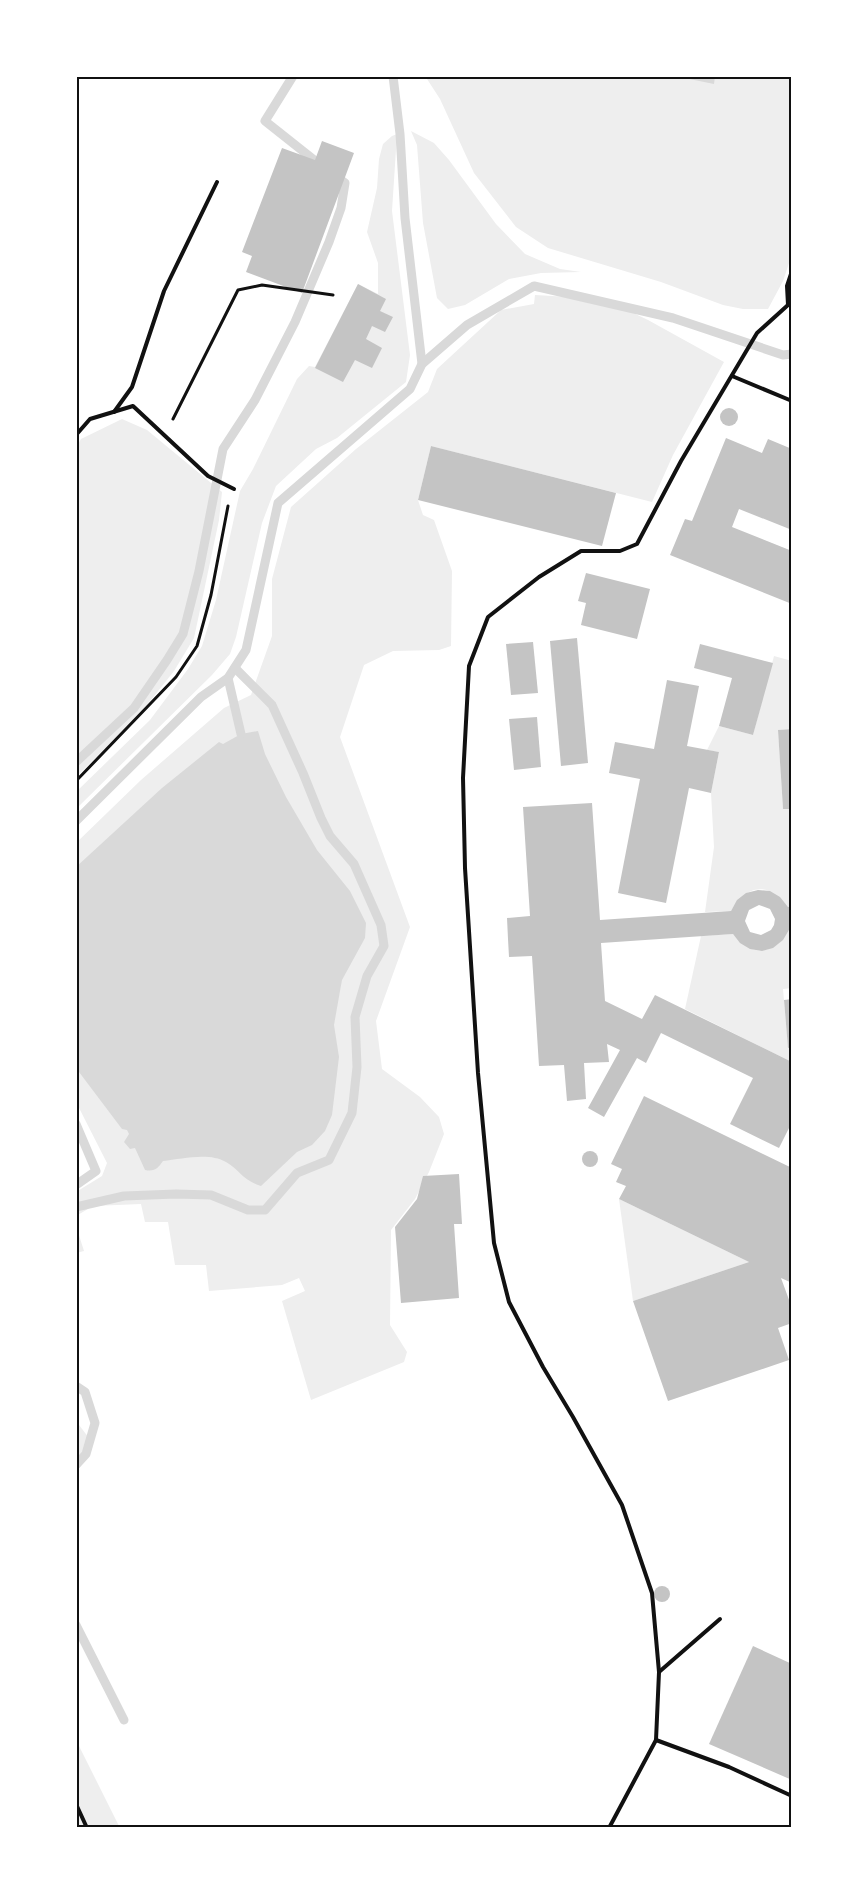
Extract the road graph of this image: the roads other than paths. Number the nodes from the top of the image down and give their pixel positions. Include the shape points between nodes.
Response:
1 (217, 182) dead end
2 (792, 271) edge
3 (790, 305) edge
4 (732, 376) junction
5 (792, 401) edge
6 (114, 412) junction
7 (76, 435) edge
8 (234, 489) dead end
9 (720, 1619) dead end
10 (659, 1672) junction
11 (656, 1740) junction
12 (792, 1796) edge
13 (76, 1804) edge
14 (87, 1828) edge
15 (609, 1828) edge

1 - 6 lane via 164,291 132,387
2 - 3 lane via 787,286
3 - 4 lane via 757,333
4 - 5 lane
4 - 10 lane via 681,461 637,544 620,551 581,551 539,577 488,617 469,666 463,778 465,868 478,1073 494,1243 509,1302 622,1505 652,1593
6 - 7 lane via 90,419
6 - 8 lane via 133,406 208,476
9 - 10 lane
10 - 11 lane
11 - 12 lane
11 - 15 lane
13 - 14 lane

